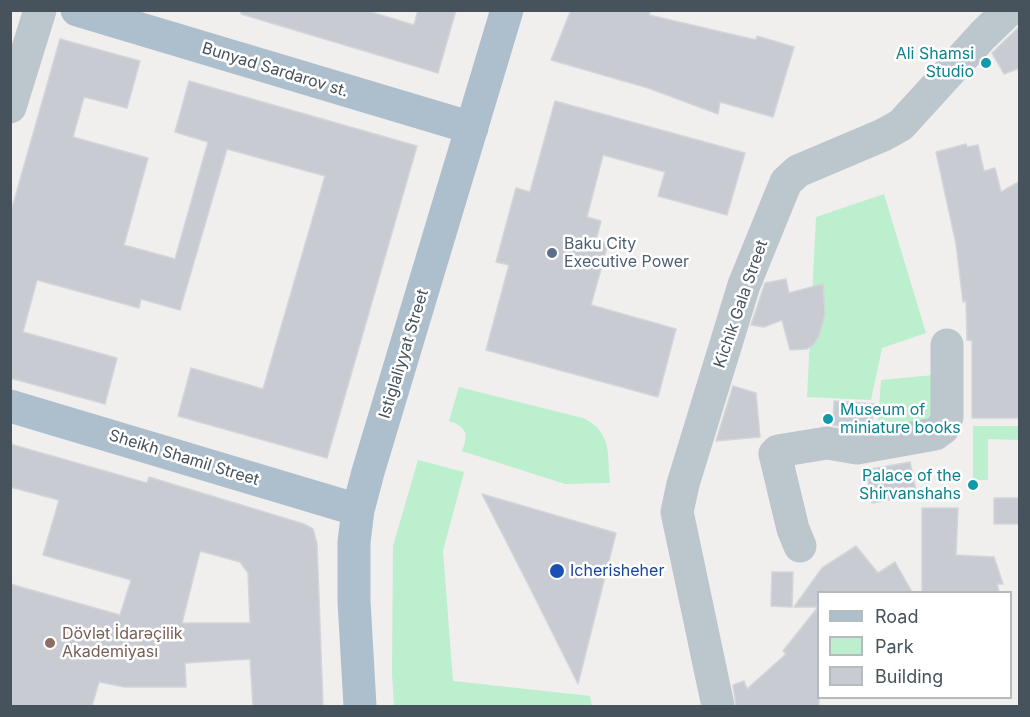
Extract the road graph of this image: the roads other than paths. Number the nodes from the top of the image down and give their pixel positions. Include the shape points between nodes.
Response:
1 (40, 10) edge
2 (77, 10) edge
3 (507, 10) edge
4 (1009, 10) edge
5 (10, 107) edge
6 (472, 128) junction
7 (947, 345) dead end
8 (10, 406) edge
9 (358, 510) junction
10 (800, 546) dead end
11 (360, 706) edge
12 (718, 706) edge

1 - 5 street
2 - 6 main road, Bunyad Sardarov st.
3 - 6 main road, Istiglaliyyat Street
4 - 12 street, Kichik Gala Street via 901,125 798,171 786,182 744,285 677,512
6 - 9 main road, Istiglaliyyat Street
7 - 10 street via 947,417 943,428 935,434 856,448 827,443 775,454
8 - 9 main road, Sheikh Shamil Street
9 - 11 main road, Istiglaliyyat Street via 354,571

